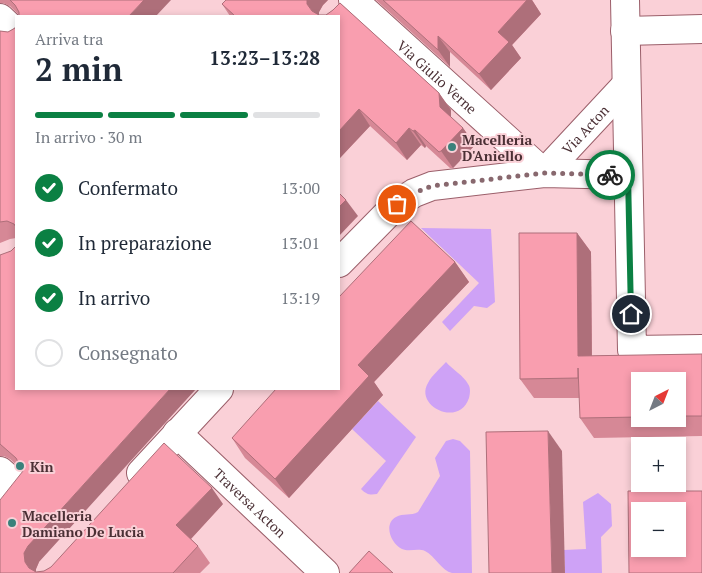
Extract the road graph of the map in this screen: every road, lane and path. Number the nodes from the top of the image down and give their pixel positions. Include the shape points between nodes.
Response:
1 (349, 0) edge
2 (353, 0) edge
3 (625, 0) edge
4 (335, 15) edge
5 (0, 18) edge
6 (702, 29) edge
7 (625, 31) junction
8 (15, 32) edge
9 (626, 85) junction
10 (544, 173) junction
11 (628, 175) junction
12 (340, 262) edge
13 (702, 349) edge
14 (218, 390) edge
15 (177, 433) junction
16 (0, 471) edge
17 (124, 492) edge
18 (0, 506) edge
19 (325, 573) edge

1 - 4 street
2 - 10 street, Via Giulio Verne
3 - 7 street
5 - 8 street
6 - 7 street
7 - 9 street
9 - 10 street, Via Acton
9 - 11 street
10 - 11 street, Via Acton
10 - 12 street, Via Acton via 432,186 414,193 397,204
11 - 13 street via 632,350
14 - 15 street
15 - 17 street
15 - 19 street, Traversa Acton
16 - 18 street via 17,486

